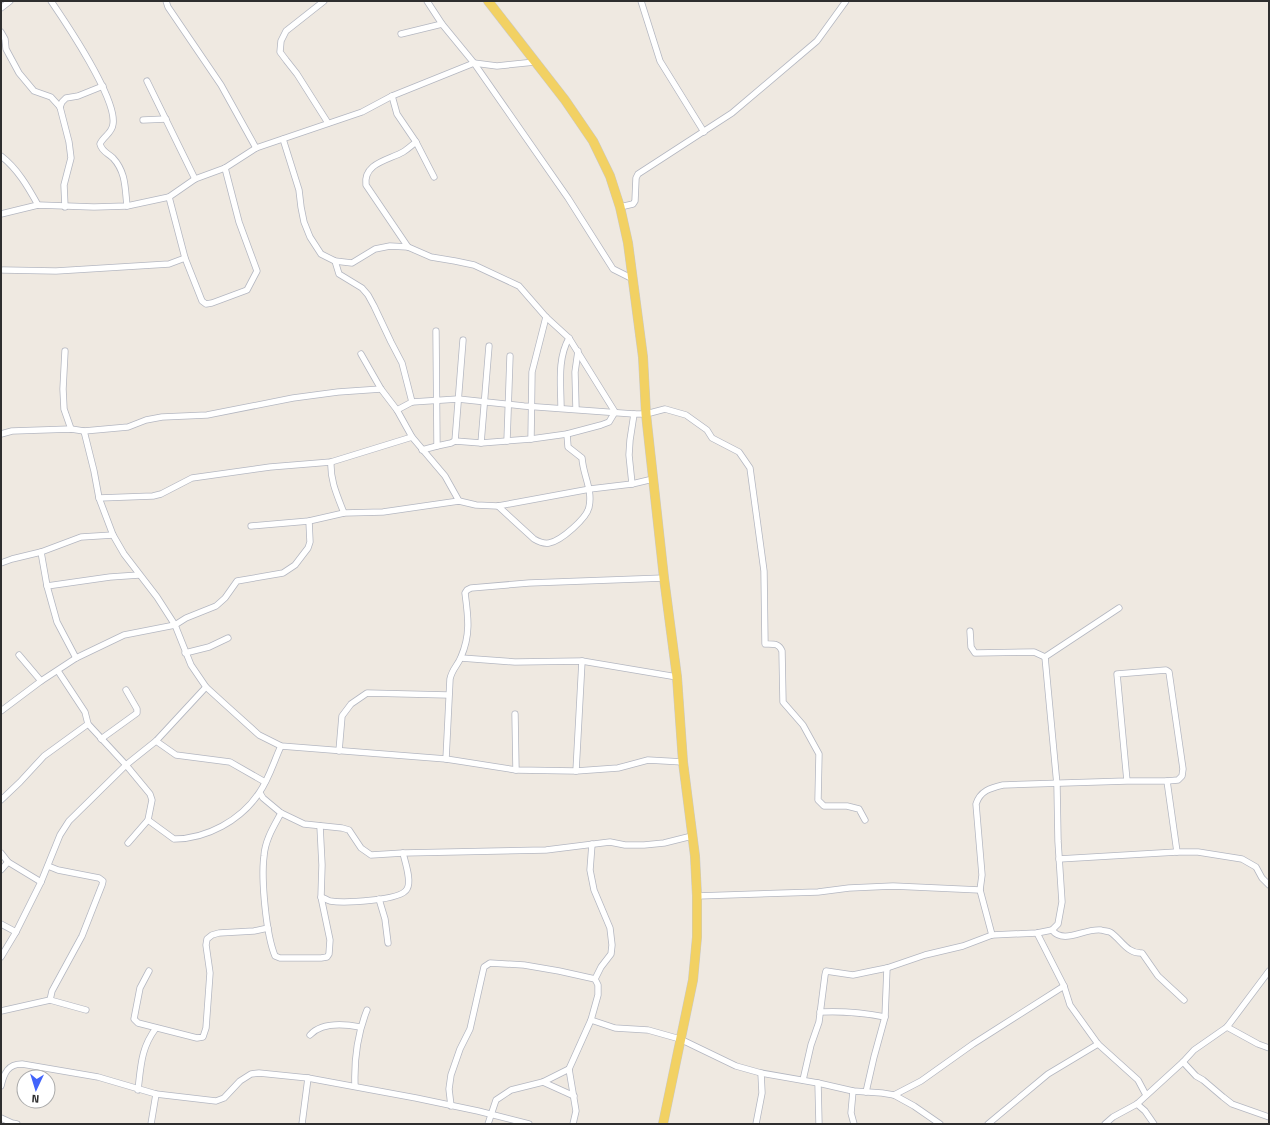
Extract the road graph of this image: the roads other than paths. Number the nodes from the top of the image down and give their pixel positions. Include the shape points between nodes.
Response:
1 (10, 1) edge
2 (51, 1) edge
3 (166, 1) edge
4 (324, 1) edge
5 (427, 1) edge
6 (488, 1) edge
7 (641, 1) edge
8 (846, 1) edge
9 (1, 8) edge
10 (442, 24) junction
11 (1, 32) edge
12 (401, 34) dead end
13 (536, 62) junction
14 (474, 63) junction
15 (147, 80) dead end
16 (103, 86) junction
17 (392, 96) junction
18 (60, 107) junction
19 (166, 119) junction
20 (144, 120) dead end
21 (328, 123) junction
22 (704, 132) junction
23 (283, 138) junction
24 (416, 142) junction
25 (256, 148) junction
26 (1, 156) edge
27 (225, 168) junction
28 (434, 176) dead end
29 (194, 180) junction
30 (169, 197) junction
31 (38, 205) junction
32 (127, 206) junction
33 (66, 207) junction
34 (620, 208) junction
35 (1, 214) edge
36 (408, 247) junction
37 (185, 258) junction
38 (335, 261) junction
39 (3, 270) dead end
40 (634, 279) junction
41 (546, 317) junction
42 (436, 331) dead end
43 (569, 338) junction
44 (463, 340) dead end
45 (489, 346) dead end
46 (65, 351) dead end
47 (578, 351) junction
48 (361, 354) dead end
49 (510, 356) dead end
50 (381, 389) junction
51 (458, 399) junction
52 (436, 400) junction
53 (412, 402) junction
54 (485, 402) junction
55 (508, 404) junction
56 (531, 406) junction
57 (561, 408) junction
58 (576, 409) junction
59 (397, 410) junction
60 (615, 412) junction
61 (634, 414) junction
62 (646, 414) junction
63 (71, 429) junction
64 (84, 431) junction
65 (1, 434) edge
66 (567, 434) junction
67 (412, 437) junction
68 (531, 439) junction
69 (455, 441) junction
70 (507, 441) junction
71 (481, 443) junction
72 (437, 446) junction
73 (422, 450) junction
74 (331, 462) junction
75 (654, 479) junction
76 (632, 484) junction
77 (590, 489) junction
78 (98, 498) junction
79 (459, 501) junction
80 (498, 506) junction
81 (344, 512) junction
82 (309, 521) junction
83 (251, 526) dead end
84 (113, 535) junction
85 (41, 552) junction
86 (1, 563) edge
87 (139, 575) junction
88 (664, 578) junction
89 (47, 586) junction
90 (1119, 608) dead end
91 (174, 625) junction
92 (970, 631) dead end
93 (228, 638) dead end
94 (185, 653) junction
95 (19, 655) dead end
96 (1045, 657) junction
97 (76, 658) junction
98 (461, 658) junction
99 (582, 661) junction
100 (58, 671) junction
101 (677, 677) junction
102 (41, 681) junction
103 (206, 687) junction
104 (126, 690) dead end
105 (448, 695) junction
106 (2, 708) edge
107 (515, 714) dead end
108 (88, 724) junction
109 (101, 739) junction
110 (156, 741) junction
111 (281, 746) junction
112 (339, 751) junction
113 (446, 759) junction
114 (683, 762) junction
115 (126, 765) junction
116 (516, 770) junction
117 (576, 771) junction
118 (1127, 781) junction
119 (1167, 781) junction
120 (265, 782) junction
121 (1057, 785) junction
122 (260, 793) junction
123 (1, 800) edge
124 (281, 813) junction
125 (148, 820) junction
126 (865, 820) dead end
127 (320, 826) junction
128 (692, 836) junction
129 (128, 843) dead end
130 (592, 844) junction
131 (1177, 852) junction
132 (1, 853) edge
133 (403, 853) junction
134 (1059, 860) junction
135 (8, 862) junction
136 (48, 866) junction
137 (1, 870) edge
138 (41, 882) junction
139 (1269, 885) edge
140 (980, 890) junction
141 (697, 896) junction
142 (321, 897) junction
143 (379, 899) junction
144 (1, 924) edge
145 (268, 928) junction
146 (1052, 930) junction
147 (16, 932) junction
148 (1037, 933) junction
149 (992, 935) junction
150 (388, 943) dead end
151 (1, 956) edge
152 (887, 968) junction
153 (149, 971) dead end
154 (1269, 971) edge
155 (595, 979) junction
156 (1064, 986) junction
157 (50, 1000) junction
158 (1184, 1000) dead end
159 (86, 1010) dead end
160 (367, 1010) dead end
161 (1, 1011) edge
162 (820, 1012) junction
163 (885, 1017) junction
164 (591, 1020) junction
165 (360, 1027) junction
166 (1228, 1027) junction
167 (156, 1028) junction
168 (310, 1035) dead end
169 (680, 1039) junction
170 (1098, 1044) junction
171 (1269, 1048) edge
172 (1183, 1062) junction
173 (569, 1069) junction
174 (760, 1073) junction
175 (308, 1078) junction
176 (803, 1080) junction
177 (543, 1082) junction
178 (818, 1083) junction
179 (1, 1086) edge
180 (355, 1086) junction
181 (138, 1090) junction
182 (853, 1091) junction
183 (866, 1092) junction
184 (156, 1094) junction
185 (894, 1095) junction
186 (1146, 1095) junction
187 (574, 1096) junction
188 (1137, 1104) junction
189 (451, 1106) junction
190 (491, 1114) junction
191 (1269, 1117) edge
192 (1, 1118) edge
193 (13, 1124) edge
194 (152, 1124) edge
195 (302, 1124) edge
196 (488, 1124) edge
197 (529, 1124) edge
198 (573, 1124) edge
199 (663, 1124) edge
200 (756, 1124) edge
201 (819, 1124) edge
202 (854, 1124) edge
203 (940, 1124) edge
204 (988, 1124) edge
205 (1105, 1124) edge
206 (1154, 1124) edge

1 - 9 street
2 - 16 street
3 - 25 street via 221,85
4 - 21 street via 286,31 280,40 280,52
5 - 10 street
6 - 13 main road
7 - 22 street via 660,61
8 - 22 street via 818,42 732,113
10 - 12 street
10 - 14 street
11 - 18 street via 6,49 19,73 34,90 51,97
13 - 14 street via 497,66
13 - 34 main road via 593,141 610,176
14 - 17 street
14 - 40 street via 568,198 613,269
15 - 19 street
16 - 18 street via 66,98
16 - 32 street via 114,124 111,132 100,144 124,175
17 - 21 street via 362,112
17 - 24 street via 397,114
18 - 33 street via 71,158 64,185
19 - 20 street
19 - 29 street
21 - 23 street
22 - 34 street via 638,174 635,201
23 - 25 street
23 - 38 street via 299,190 307,230 321,254
24 - 28 street
24 - 36 street via 403,152 377,164 366,176 366,185
25 - 27 street
26 - 31 street via 25,183
27 - 29 street
27 - 37 street via 257,271 247,290 206,304 202,301
29 - 30 street
30 - 32 street
30 - 37 street
31 - 33 street
31 - 35 street
32 - 33 street
34 - 40 main road
36 - 38 street via 390,246 375,249 352,263
36 - 41 street via 430,257 474,265 519,286
37 - 39 street via 161,265 56,271
38 - 53 street via 338,274 362,288 368,295 402,363
40 - 62 main road
41 - 43 street
41 - 56 street via 532,372
42 - 52 street
43 - 47 street
43 - 57 street via 561,365
44 - 51 street
45 - 54 street
46 - 63 street via 64,409
47 - 58 street via 575,372
47 - 60 street
48 - 50 street
49 - 55 street
50 - 59 street
50 - 64 street via 293,398 207,415 162,417 128,427
51 - 52 street
51 - 54 street
51 - 69 street
52 - 53 street
52 - 72 street
53 - 59 street
54 - 55 street
54 - 71 street
55 - 56 street
55 - 70 street
56 - 57 street
56 - 68 street
57 - 58 street
58 - 60 street
59 - 67 street
60 - 61 street
60 - 66 street via 609,422
61 - 62 street
61 - 76 street via 629,455
62 - 75 main road
62 - 126 street via 665,409 686,415 707,430 712,438 739,452 750,468 764,571 765,644 776,644 782,651 783,702 803,725 819,754 818,800 824,806 847,806 859,810
63 - 64 street
63 - 65 street via 12,431
64 - 78 street
66 - 68 street
66 - 77 street via 568,447 582,458
67 - 73 street
67 - 74 street
68 - 70 street
69 - 71 street
69 - 72 street
70 - 71 street
72 - 73 street
73 - 79 street via 445,476
74 - 78 street via 270,467 192,478 153,496
74 - 81 street via 330,474 334,490
75 - 76 street
75 - 88 main road
76 - 77 street
77 - 80 street
77 - 80 street via 590,506 587,512 568,533 550,543 541,543 534,539
78 - 84 street
79 - 80 street
79 - 81 street via 383,512
81 - 82 street
82 - 83 street
82 - 91 street via 310,542 295,565 283,573 237,581 216,606
84 - 85 street via 81,537
84 - 87 street
85 - 86 street
85 - 89 street
87 - 89 street
87 - 91 street via 157,597
88 - 98 street via 471,588 465,593 469,621
88 - 101 main road
89 - 97 street via 57,622
90 - 96 street
91 - 94 street
91 - 97 street via 124,635
92 - 96 street via 971,647 975,653 1034,652
93 - 94 street via 209,647
94 - 103 street
95 - 102 street
96 - 121 street
97 - 100 street
98 - 99 street via 515,662
98 - 105 street via 452,671
99 - 101 street
99 - 117 street
100 - 102 street
100 - 108 street via 85,712
101 - 114 main road
102 - 106 street
103 - 110 street
103 - 111 street via 259,734
104 - 109 street via 137,713
105 - 112 street via 367,693 351,704 342,716
105 - 113 street
107 - 116 street
108 - 109 street
108 - 123 street via 44,756
109 - 115 street
110 - 115 street
110 - 120 street via 176,755 230,762
111 - 112 street
111 - 120 street
112 - 113 street
113 - 116 street
114 - 117 street via 648,760 618,768
114 - 128 main road
115 - 125 street via 150,794 152,800
115 - 136 street via 69,821 60,835
116 - 117 street
118 - 119 street
118 - 119 street via 1117,674 1161,670 1170,672 1183,769 1178,780
118 - 121 street
119 - 131 street
120 - 122 street
121 - 134 street
121 - 140 street via 1003,786 981,794 976,804 982,862
122 - 124 street
122 - 125 street via 236,817 194,838 174,840
124 - 127 street via 304,824
124 - 145 street via 269,834 264,855 263,880
125 - 129 street
127 - 133 street via 349,830 361,848 371,855
127 - 142 street
128 - 130 street via 644,845 610,842
128 - 141 main road
130 - 133 street via 546,850
130 - 155 street via 590,870 594,890 610,928 612,945 611,954
131 - 134 street
131 - 139 street via 1198,852 1242,860 1256,867
132 - 135 street
133 - 143 street via 408,889 395,897
134 - 146 street via 1062,902 1058,924
135 - 137 street
135 - 138 street
136 - 138 street
136 - 157 street via 103,881 82,936 52,991
138 - 147 street
140 - 141 street via 893,886 818,892
140 - 149 street
141 - 169 main road via 693,980
142 - 143 street via 343,901
142 - 145 street via 330,940 327,957 298,959 275,956
143 - 150 street
144 - 147 street
145 - 167 street via 219,933 207,939 210,973 206,1028 203,1037 197,1038
146 - 148 street
146 - 158 street via 1056,935 1062,936 1096,930 1109,931 1129,950 1142,953 1158,976
147 - 151 street
148 - 149 street
148 - 156 street
149 - 152 street
152 - 162 street via 854,975 826,971
152 - 163 street
153 - 167 street via 140,988 134,1019 138,1023
154 - 166 street
155 - 164 street via 598,995
155 - 189 street via 524,965 490,963 484,966 470,1029 451,1075
156 - 170 street via 1070,1005
156 - 185 street via 973,1044 921,1081
157 - 159 street
157 - 161 street
160 - 165 street
162 - 163 street via 867,1013
162 - 176 street
163 - 183 street
164 - 169 street via 616,1028 648,1030
164 - 173 street
165 - 168 street via 321,1027
165 - 180 street via 354,1066
166 - 171 street
166 - 172 street via 1194,1050
167 - 181 street via 148,1039 142,1056
169 - 174 street via 736,1066
169 - 199 main road
170 - 186 street via 1138,1080
170 - 204 street via 1048,1074
172 - 186 street
172 - 191 street via 1196,1076 1232,1104
173 - 177 street
173 - 187 street
174 - 176 street
174 - 200 street via 762,1093
175 - 180 street
175 - 184 street via 251,1074 240,1081 224,1098 216,1101
175 - 195 street
176 - 178 street
177 - 187 street
177 - 190 street via 511,1090 496,1100
178 - 182 street
178 - 201 street
179 - 181 street via 4,1074 16,1064 22,1064 98,1077
180 - 189 street
181 - 184 street
182 - 183 street
182 - 202 street via 851,1113
183 - 185 street
184 - 194 street
185 - 203 street
186 - 188 street
187 - 198 street via 576,1111
188 - 205 street
188 - 206 street
189 - 190 street
190 - 196 street
190 - 197 street
192 - 193 street

